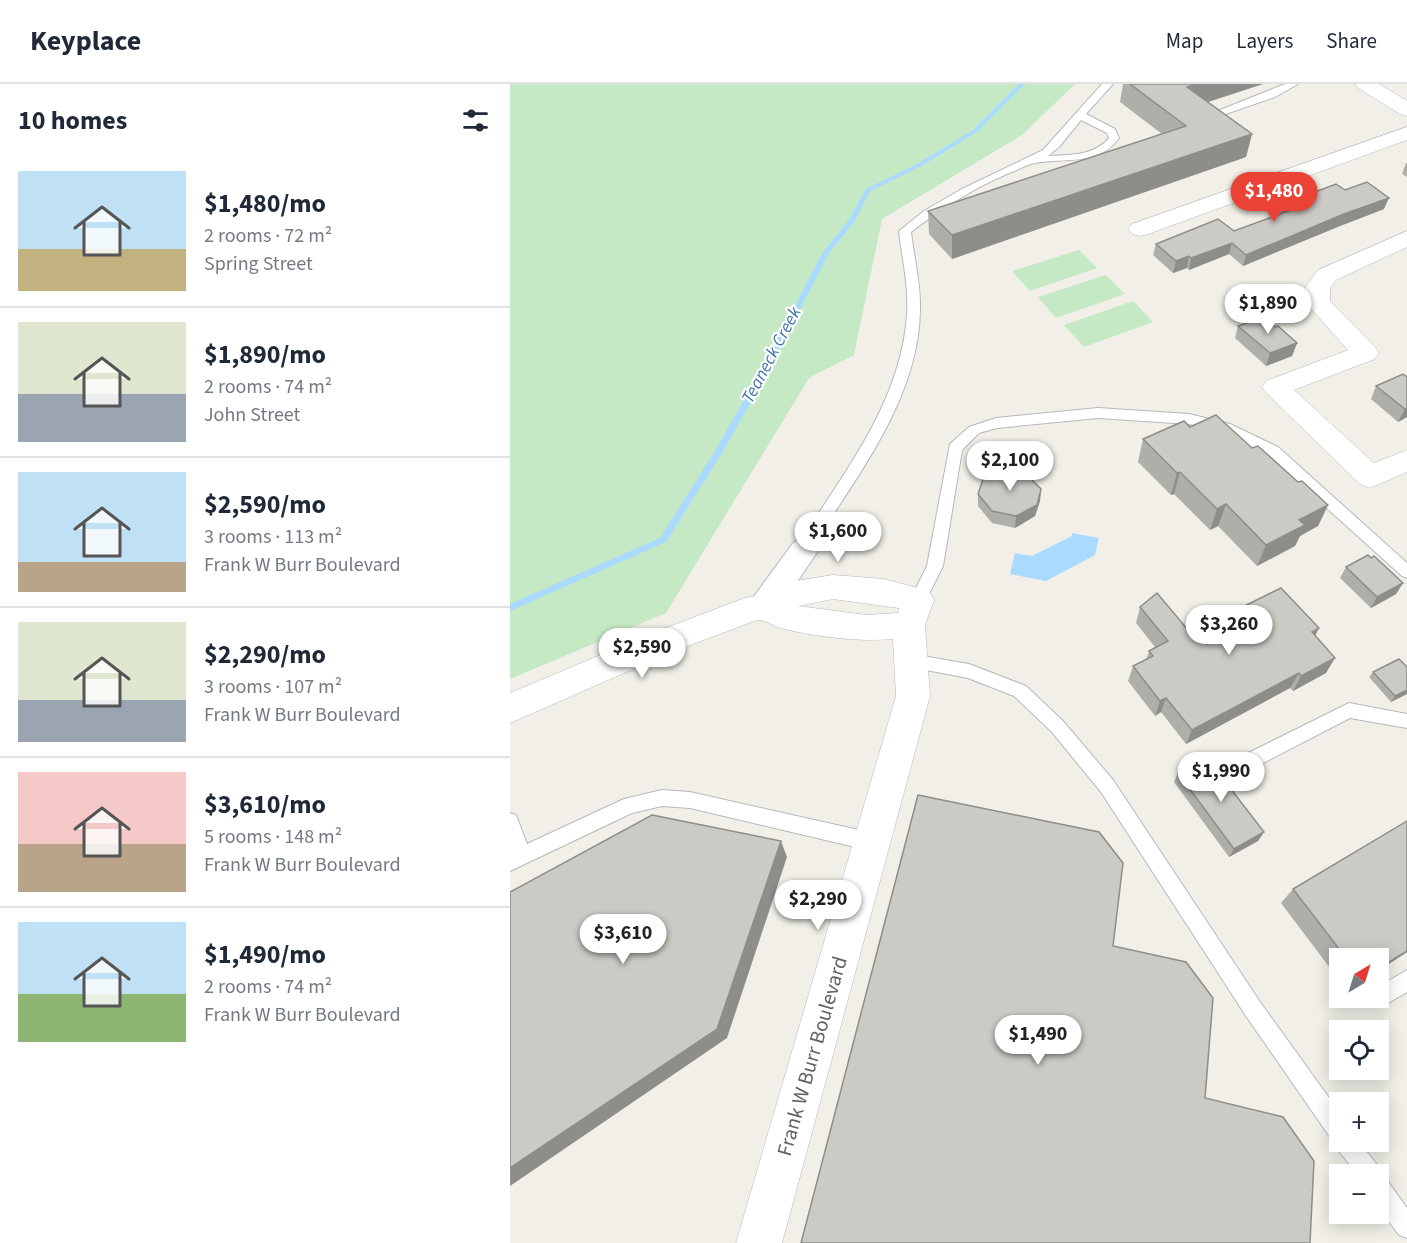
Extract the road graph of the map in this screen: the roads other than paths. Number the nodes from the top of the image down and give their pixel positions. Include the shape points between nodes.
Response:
1 (1108, 84) edge
2 (1293, 84) edge
3 (1365, 84) edge
4 (1407, 110) edge
5 (1081, 116) junction
6 (1235, 128) edge
7 (1407, 133) edge
8 (1029, 160) junction
9 (1140, 229) dead end
10 (1407, 238) edge
11 (1407, 460) edge
12 (1407, 572) edge
13 (764, 607) junction
14 (913, 628) junction
15 (510, 708) edge
16 (1407, 721) edge
17 (1236, 768) dead end
18 (510, 820) edge
19 (872, 842) junction
20 (516, 859) edge
21 (1407, 980) edge
22 (1389, 992) edge
23 (1329, 1116) edge
24 (1389, 1202) edge
25 (1407, 1227) edge
26 (759, 1243) edge

1 - 5 lane via 1084,107
2 - 6 lane via 1215,114
3 - 4 street
5 - 8 lane via 1045,154
5 - 8 lane via 1112,131 1111,143 1088,155
7 - 9 street
8 - 13 lane via 947,202 905,231 914,322 899,385 869,447 808,541 811,550
10 - 11 street via 1327,275 1319,283 1318,303 1366,353 1275,387 1370,477
12 - 14 lane via 1273,451 1225,427 1189,419 1098,413 996,423 974,430 955,448 935,567
13 - 14 street via 782,616 829,624
13 - 15 street via 666,641
14 - 19 street, Frank W Burr Boulevard via 914,696
14 - 23 lane via 969,671 1020,691 1057,726 1107,786 1253,1009
16 - 17 lane via 1349,710
18 - 20 lane
19 - 20 lane via 690,800 662,798 630,804
19 - 26 street, Frank W Burr Boulevard
21 - 22 lane
24 - 25 lane

